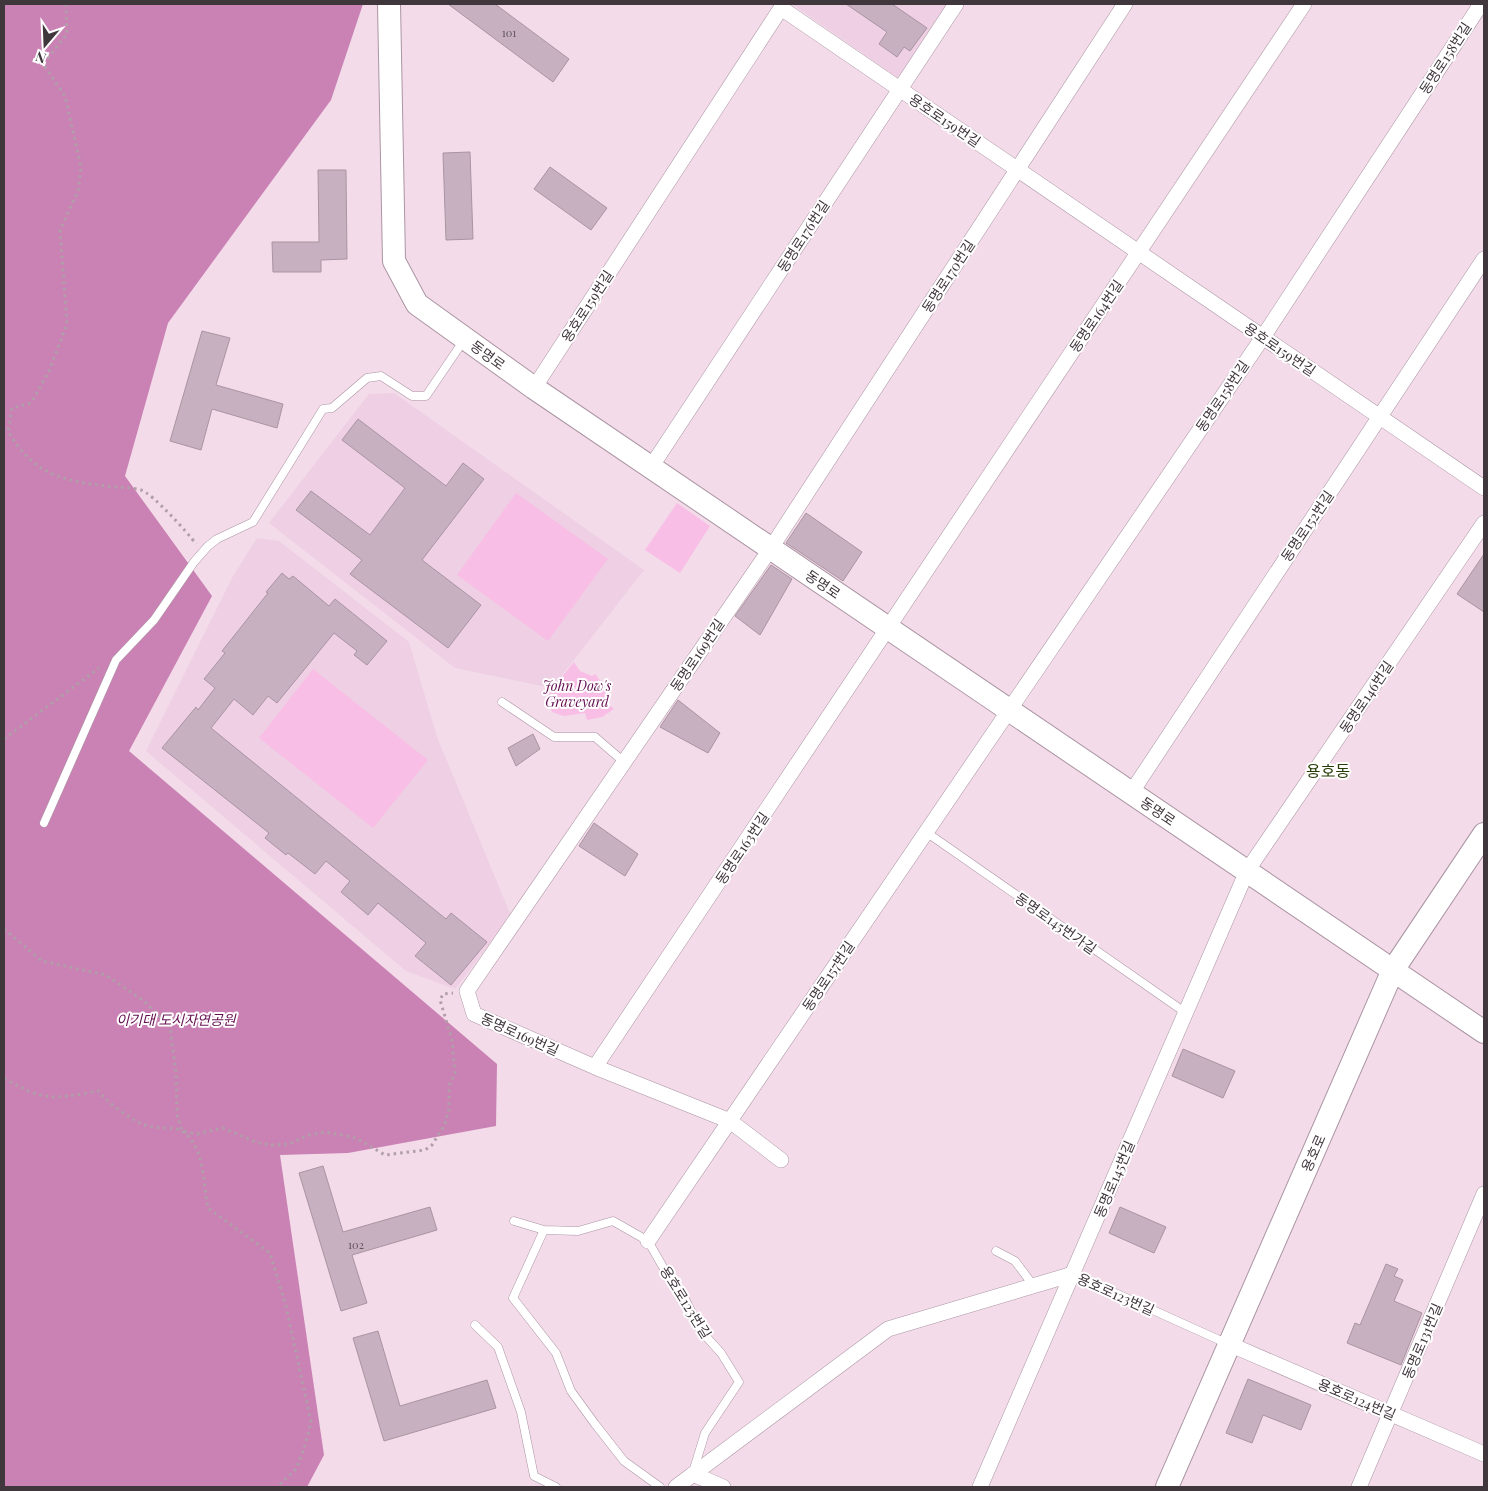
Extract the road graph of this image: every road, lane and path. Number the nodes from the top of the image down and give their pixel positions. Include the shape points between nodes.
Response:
1 (66, 4) edge
2 (389, 4) edge
3 (956, 4) edge
4 (1125, 4) edge
5 (1304, 4) edge
6 (1481, 4) edge
7 (900, 89) junction
8 (1017, 169) junction
9 (1139, 252) junction
10 (1484, 259) edge
11 (1263, 337) junction
12 (465, 338) junction
13 (534, 388) junction
14 (1380, 417) junction
15 (651, 467) junction
16 (1484, 488) edge
17 (1484, 523) edge
18 (770, 548) junction
19 (202, 553) junction
20 (888, 628) junction
21 (116, 660) junction
22 (502, 702) dead end
23 (1009, 710) junction
24 (4, 739) edge
25 (624, 762) junction
26 (1131, 792) junction
27 (44, 823) dead end
28 (926, 832) junction
29 (1484, 834) edge
30 (1247, 871) junction
31 (4, 929) edge
32 (1393, 970) junction
33 (466, 991) junction
34 (1186, 1013) junction
35 (1484, 1032) edge
36 (595, 1067) junction
37 (4, 1078) edge
38 (730, 1121) junction
39 (182, 1131) junction
40 (781, 1160) dead end
41 (1484, 1194) edge
42 (514, 1221) dead end
43 (544, 1230) junction
44 (648, 1242) junction
45 (996, 1251) dead end
46 (1073, 1274) junction
47 (1034, 1285) junction
48 (475, 1325) dead end
49 (1229, 1344) junction
50 (1390, 1414) junction
51 (1484, 1454) edge
52 (693, 1474) junction
53 (277, 1487) edge
54 (556, 1487) edge
55 (660, 1487) edge
56 (676, 1487) edge
57 (722, 1487) edge
58 (980, 1487) edge
59 (1167, 1487) edge
60 (1359, 1487) edge

1 - 19 path via 67,34 43,64 65,96 82,167 78,191 60,230 67,324 45,379 31,404 12,408 8,431 18,448 42,470 81,483 144,490 179,524
2 - 12 street, 동명로 via 394,260 417,304
3 - 7 street, 동명로176번길
4 - 8 street, 동명로170번길
5 - 9 street, 동명로164번길
6 - 11 street, 동명로158번길
7 - 8 street, 용호로159번길
7 - 13 street, 용호로159번길 via 781,8
7 - 15 street, 동명로176번길
8 - 9 street, 용호로159번길
8 - 18 street, 동명로170번길
9 - 11 street, 용호로159번길
9 - 20 street, 동명로164번길
10 - 14 street, 동명로152번길
11 - 14 street, 용호로159번길
11 - 23 street, 동명로158번길
12 - 13 street, 동명로
12 - 19 lane via 426,396 412,396 380,376 367,378 332,408 323,409 253,522 217,539
13 - 15 street, 동명로
14 - 16 street, 용호로159번길
14 - 26 street, 동명로152번길
15 - 18 street, 동명로
17 - 30 street, 동명로146번길
18 - 20 street, 동명로
18 - 25 street, 동명로169번길
19 - 21 lane via 154,620
20 - 23 street, 동명로
20 - 36 street, 동명로163번길
21 - 24 path via 103,665
21 - 27 lane
22 - 25 lane via 554,737 595,737
23 - 26 street, 동명로
23 - 28 street, 동명로157번길
25 - 33 street, 동명로169번길
26 - 30 street, 동명로
28 - 34 lane, 동명로145번가길
28 - 38 street, 동명로157번길
29 - 32 street, 용호로
30 - 32 street, 동명로
30 - 34 street, 동명로145번길
31 - 39 path via 42,961 106,975 144,1001 170,1027 177,1114
32 - 35 street, 동명로
32 - 49 street, 용호로
33 - 36 street, 동명로169번길 via 474,1014
33 - 39 path via 443,994 440,1000 452,1040 455,1073 449,1086 445,1124 425,1150 385,1155 356,1138 326,1132 289,1144 273,1145 258,1143 223,1128 197,1134
34 - 46 street, 동명로145번길
36 - 38 street, 동명로169번길
37 - 39 path via 45,1098 98,1092 145,1126
38 - 40 street, 동명로169번길
38 - 44 street, 동명로157번길
39 - 53 path via 198,1151 208,1208 270,1253 286,1306 311,1422 296,1469
41 - 50 street, 동명로131번길
42 - 43 lane, 용호로123번길
43 - 44 lane, 용호로123번길 via 578,1231 613,1221
43 - 55 lane via 513,1298 556,1353 571,1391 624,1461
44 - 52 lane, 용호로123번길 via 684,1295 701,1331 721,1353 739,1382 705,1433
45 - 47 lane via 1015,1261
46 - 47 street, 용호로123번길
46 - 49 lane, 용호로123번길
46 - 58 street, 동명로145번길
47 - 52 street, 용호로123번길 via 888,1329
48 - 54 lane via 498,1347 521,1412 534,1476
49 - 50 street, 용호로124번길
49 - 59 street, 용호로
50 - 51 street, 용호로124번길
50 - 60 street, 동명로131번길
52 - 56 street, 용호로123번길
52 - 57 street

